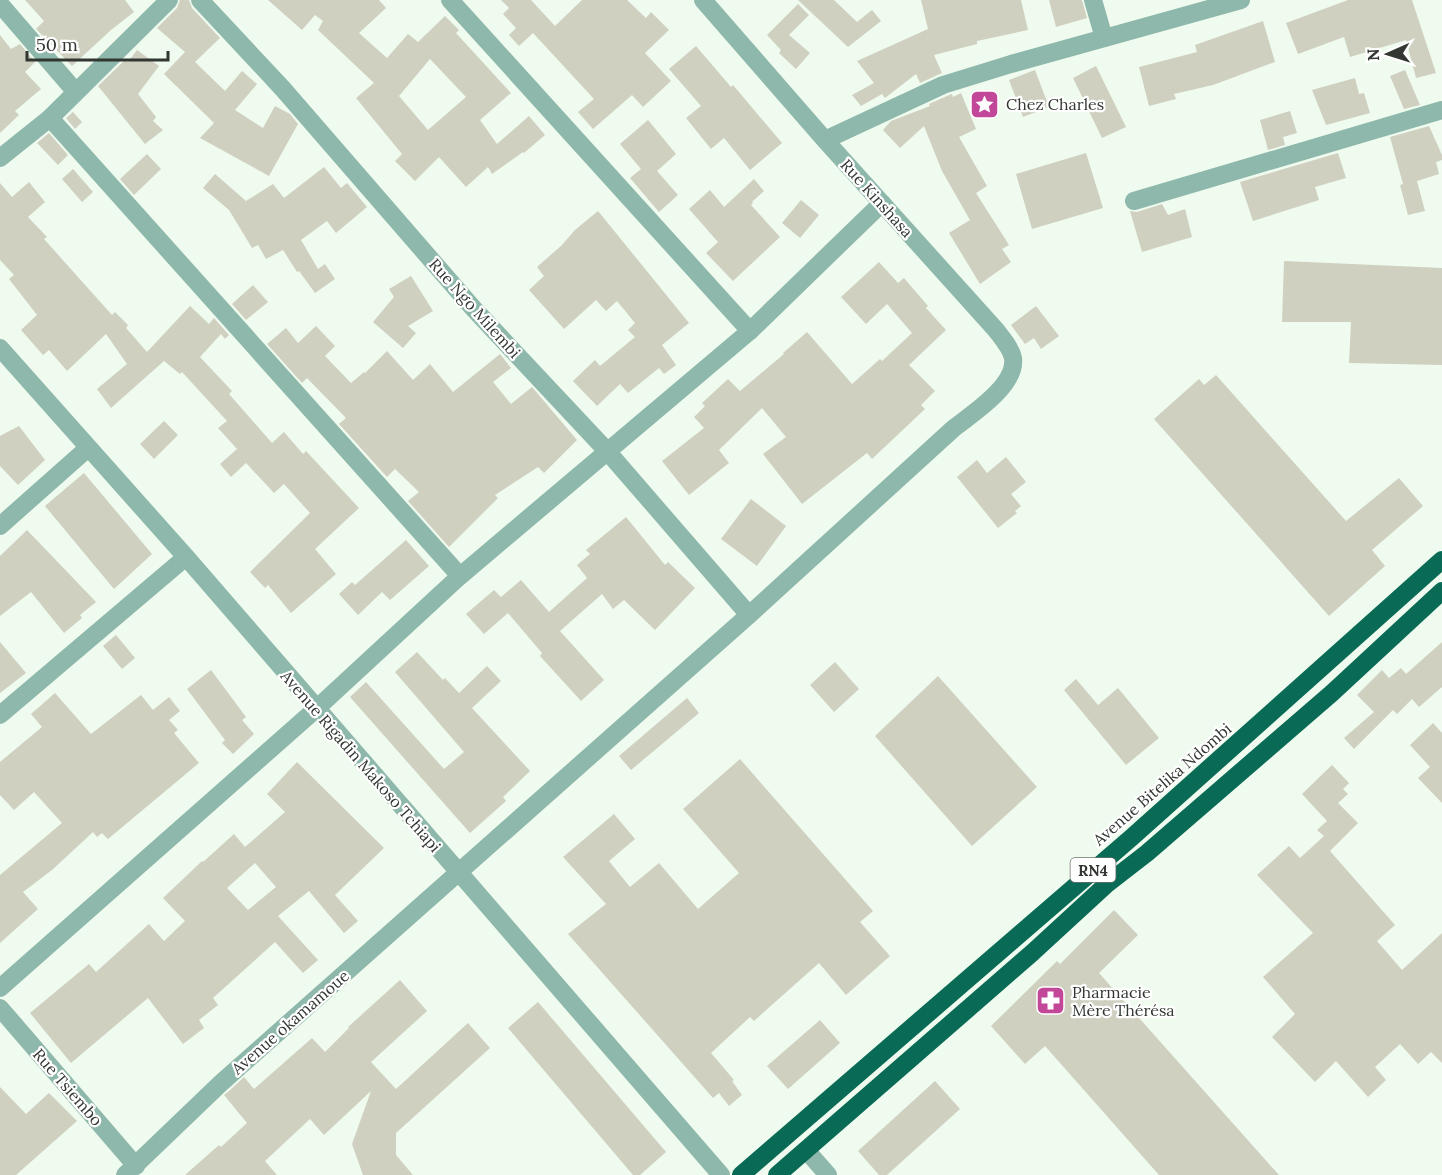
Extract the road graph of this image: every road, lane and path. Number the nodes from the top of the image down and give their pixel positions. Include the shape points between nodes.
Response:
1 (169, 0) edge
2 (200, 0) edge
3 (450, 0) edge
4 (703, 0) edge
5 (1093, 0) edge
6 (1240, 0) edge
7 (0, 4) edge
8 (1104, 39) junction
9 (75, 91) junction
10 (1442, 110) edge
11 (50, 118) junction
12 (825, 140) junction
13 (0, 158) edge
14 (1134, 201) dead end
15 (882, 203) junction
16 (750, 331) junction
17 (0, 348) edge
18 (987, 402) joint
19 (88, 448) junction
20 (607, 451) junction
21 (0, 526) edge
22 (186, 557) junction
23 (1442, 560) edge
24 (460, 576) junction
25 (1442, 591) edge
26 (749, 615) junction
27 (316, 710) junction
28 (0, 715) edge
29 (458, 873) junction
30 (0, 988) edge
31 (0, 1008) edge
32 (806, 1150) junction
33 (130, 1171) edge
34 (721, 1175) edge
35 (741, 1175) edge
36 (777, 1175) edge
37 (828, 1175) edge

1 - 9 street
2 - 20 street, Rue Ngo Milembi via 283,89 473,308
3 - 16 street
4 - 12 street, Rue Kinshasa
5 - 8 street
6 - 8 street
7 - 9 street
8 - 12 street via 943,85
9 - 11 street
10 - 14 street
11 - 13 street
11 - 24 street
12 - 15 street, Rue Kinshasa
15 - 16 street
15 - 18 street, Rue Kinshasa via 996,330 1011,352 1013,361 1004,386
16 - 20 street
17 - 19 street, Avenue Rigadin Makoso Tchiapi
18 - 26 street, Avenue okamamoue
19 - 21 street
19 - 22 street, Avenue Rigadin Makoso Tchiapi
20 - 24 street
20 - 26 street, Rue Ngo Milembi
22 - 27 street, Avenue Rigadin Makoso Tchiapi
22 - 28 street
23 - 35 highway, Avenue Bitelika Ndombi / RN4 via 1131,838
24 - 27 street
25 - 32 highway, RN4 via 1332,693 1107,884
26 - 29 street, Avenue okamamoue
27 - 29 street, Avenue Rigadin Makoso Tchiapi
27 - 30 street
29 - 33 street, Avenue okamamoue via 221,1083
29 - 34 street, Avenue Rigadin Makoso Tchiapi
31 - 33 street, Rue Tsiembo
32 - 36 highway, RN4
32 - 37 street

